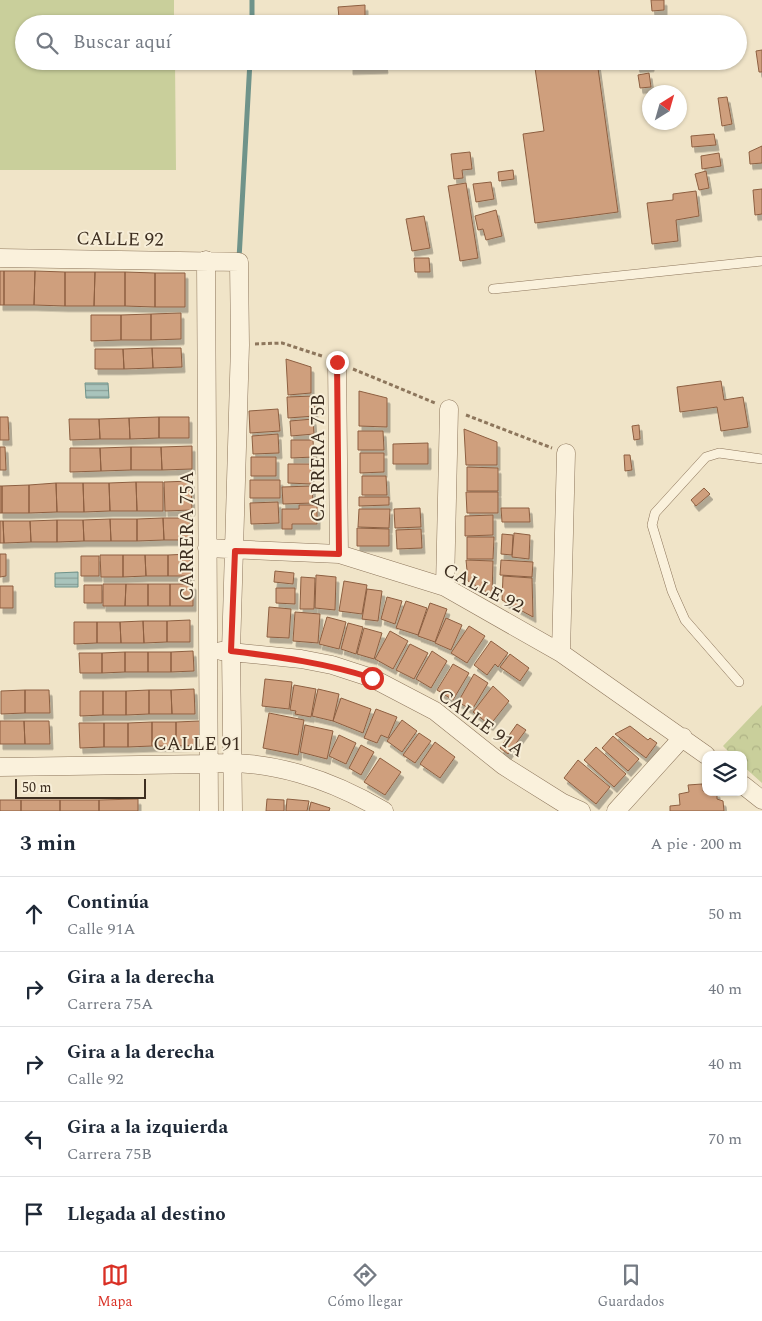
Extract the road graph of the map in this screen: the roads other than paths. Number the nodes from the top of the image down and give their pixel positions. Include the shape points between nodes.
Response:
1 (0, 258) edge
2 (206, 260) junction
3 (762, 261) edge
4 (493, 289) dead end
5 (337, 362) road end
6 (449, 409) road end
7 (566, 453) road end
8 (762, 459) edge
9 (207, 548) junction
10 (235, 551) junction
11 (339, 554) junction
12 (445, 588) junction
13 (231, 651) junction
14 (208, 652) junction
15 (561, 653) junction
16 (739, 682) dead end
17 (683, 737) junction
18 (702, 752) edge
19 (233, 761) junction
20 (208, 764) junction
21 (0, 767) edge
22 (747, 788) edge
23 (762, 800) edge
24 (208, 811) edge
25 (233, 811) edge
26 (384, 811) edge
27 (581, 811) edge
28 (616, 811) edge

1 - 2 street, CALLE 92
2 - 9 street, CARRERA 75A
2 - 10 street, CALLE 92 via 239,262
3 - 4 lane
5 - 11 street, CARRERA 75B
6 - 12 street
7 - 15 street
8 - 16 lane via 719,453 706,457 655,513 652,525 672,591 685,620
9 - 10 street, CALLE 92
9 - 14 street, CARRERA 75A
10 - 11 street, CALLE 92
10 - 13 street
11 - 12 street, CALLE 92
12 - 15 street, CALLE 92
13 - 14 street, CALLE 91A
13 - 19 street
13 - 27 street, CALLE 91A via 301,659 372,678 435,711 504,766 564,804
14 - 20 street, CARRERA 75A
15 - 17 street, CALLE 92
17 - 18 street, CALLE 92
17 - 28 street
19 - 20 street, CALLE 91
19 - 25 street
19 - 26 street, CALLE 91 via 296,772 351,791
20 - 21 street, CALLE 91
20 - 24 street, CARRERA 75A
22 - 23 street

